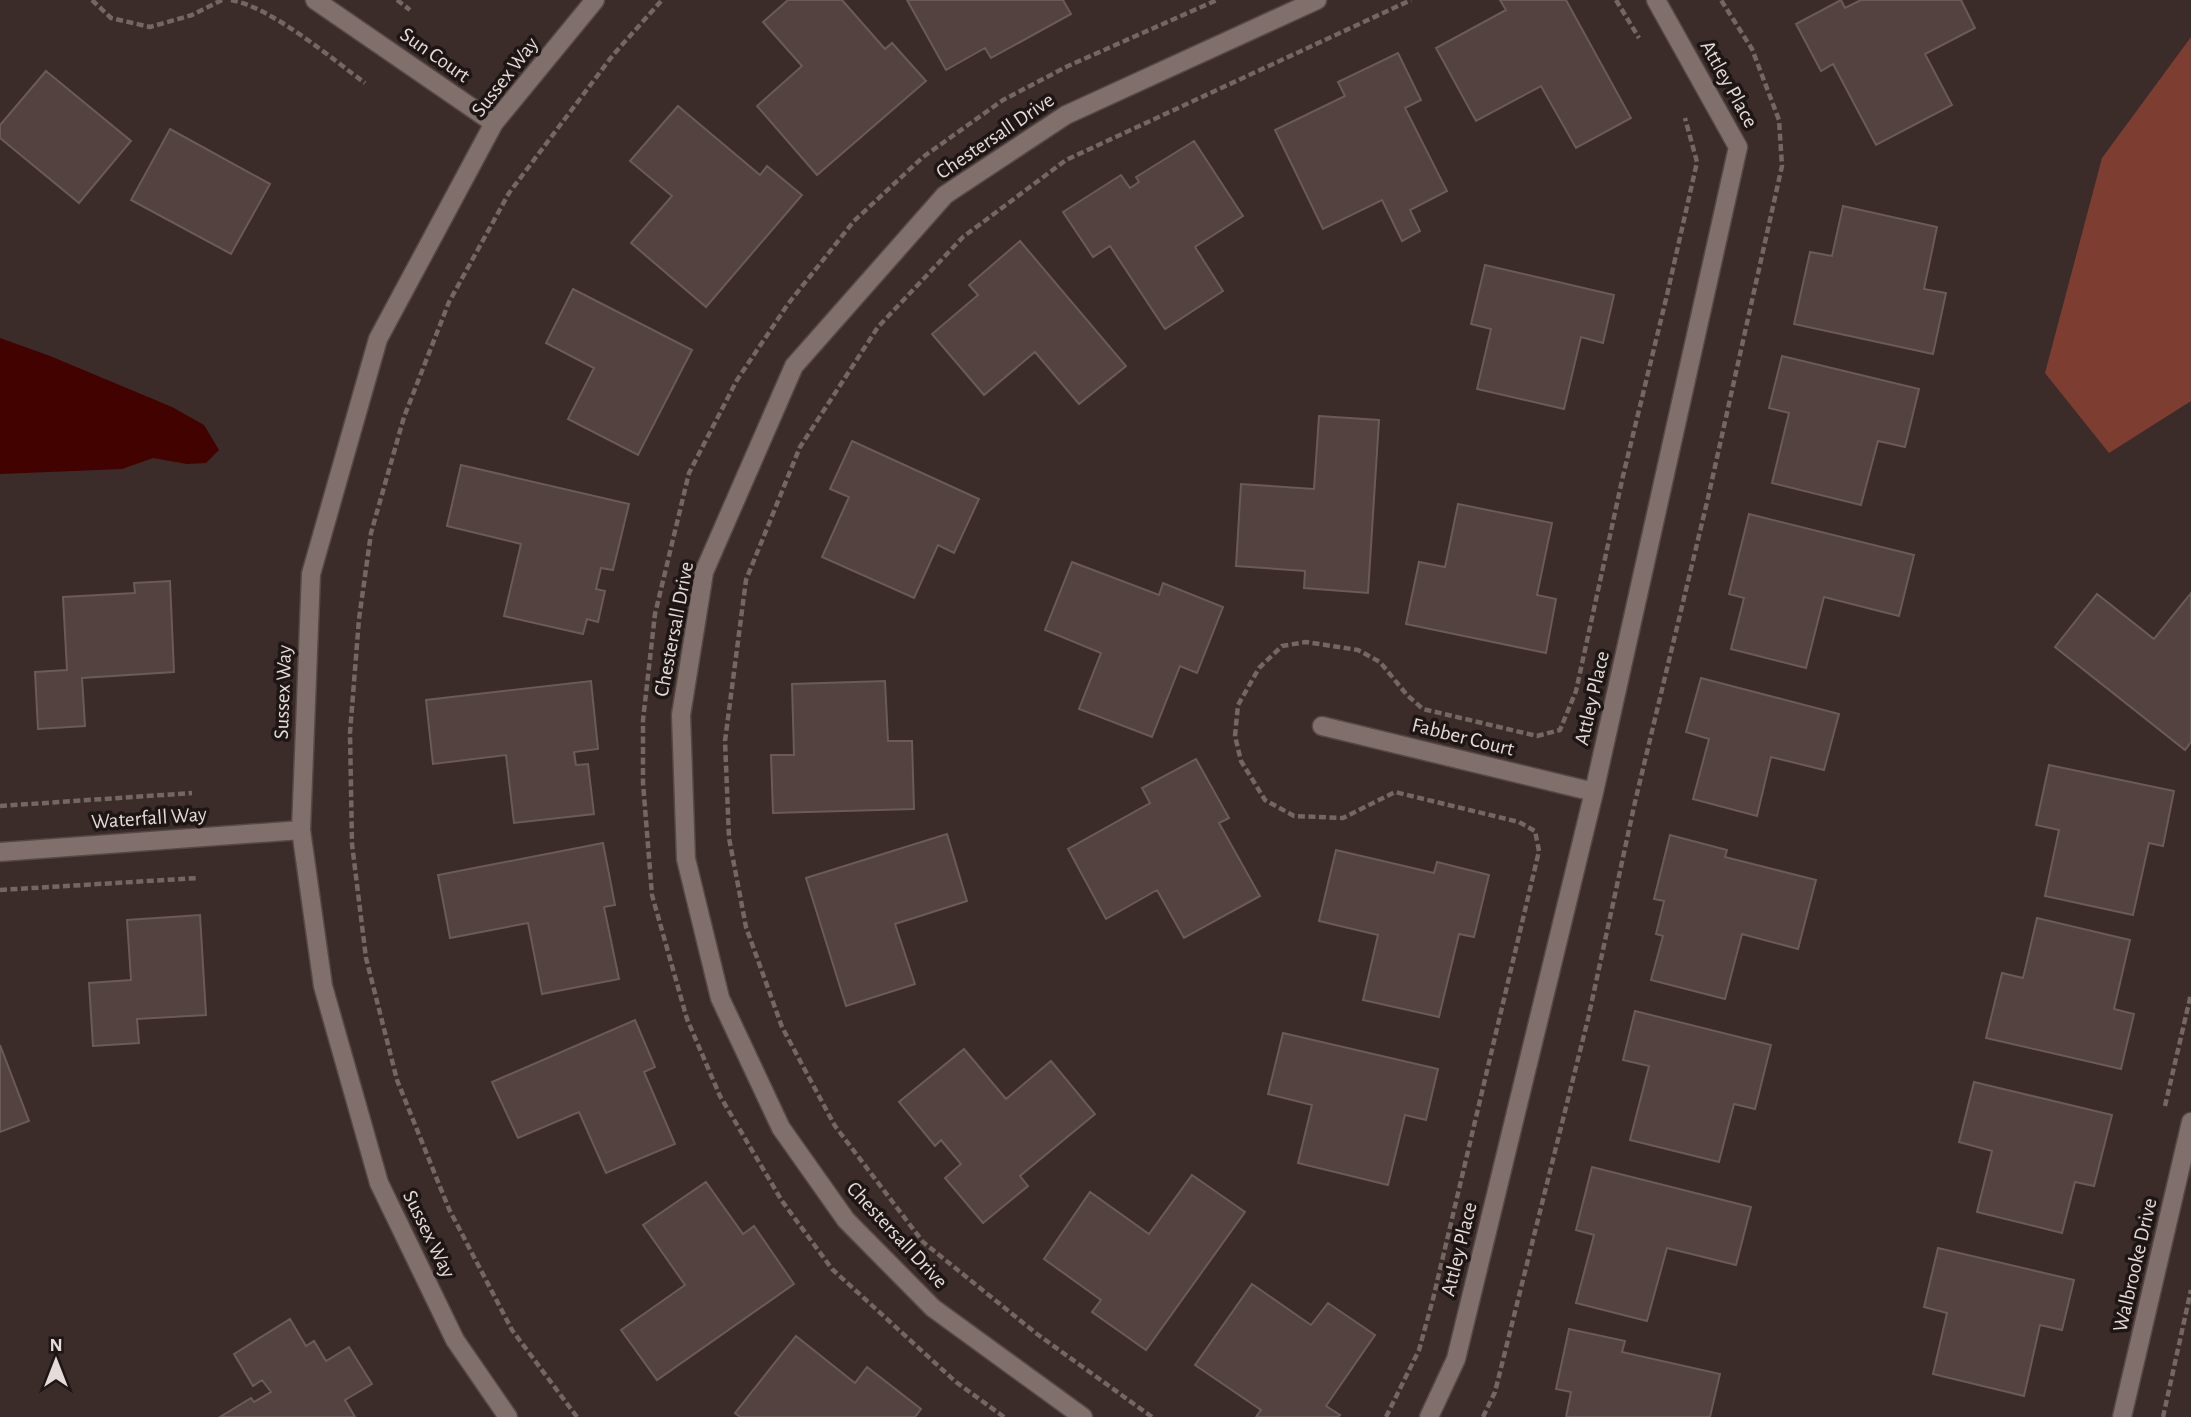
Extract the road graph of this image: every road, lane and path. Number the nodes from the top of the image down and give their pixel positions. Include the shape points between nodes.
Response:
1 (92, 0) edge
2 (222, 0) edge
3 (231, 0) edge
4 (315, 0) edge
5 (397, 0) edge
6 (596, 0) edge
7 (662, 0) edge
8 (1217, 0) edge
9 (1317, 0) edge
10 (1411, 0) edge
11 (1616, 0) edge
12 (1656, 0) edge
13 (1721, 0) edge
14 (410, 10) dead end
15 (1645, 46) dead end
16 (365, 83) dead end
17 (1684, 116) dead end
18 (494, 123) junction
19 (1322, 726) dead end
20 (1594, 792) junction
21 (192, 793) dead end
22 (0, 806) edge
23 (301, 830) junction
24 (0, 852) edge
25 (198, 878) dead end
26 (0, 891) edge
27 (2191, 1122) edge
28 (2191, 1290) edge
29 (508, 1417) edge
30 (577, 1417) edge
31 (1004, 1417) edge
32 (1083, 1417) edge
33 (1152, 1417) edge
34 (1386, 1417) edge
35 (1429, 1417) edge
36 (1483, 1417) edge
37 (2122, 1417) edge
38 (2163, 1417) edge

1 - 2 path via 111,18 150,27 192,15
3 - 16 path via 245,2 274,18
4 - 18 street, Sun Court
5 - 14 path
6 - 18 street, Sussex Way
7 - 30 path via 613,55 509,193 449,302 404,417 371,533 350,733 352,844 366,958 397,1080 449,1209 512,1329
8 - 31 path via 1003,100 923,157 854,221 788,303 737,380 689,473 655,614 643,720 652,895 687,1019 715,1085 782,1200 832,1269 956,1382
9 - 32 street, Chestersall Drive via 1066,115 945,195 794,366 704,572 681,715 686,859 720,998 781,1128 846,1220 933,1308
10 - 33 path via 1066,160 963,237 878,327 800,447 746,580 726,741 729,838 746,927 782,1027 835,1126 923,1242 1037,1334
11 - 15 path
12 - 20 street, Attley Place via 1738,147
13 - 36 path via 1752,49 1766,85 1779,121 1782,166 1588,1019 1495,1392
17 - 34 path via 1697,162 1576,691 1560,730 1537,736 1423,709 1380,662 1357,650 1306,642 1282,646 1259,668 1238,705 1235,736 1241,761 1265,800 1294,816 1343,818 1395,792 1519,822 1535,831 1539,851 1433,1299 1419,1350
18 - 23 street, Sussex Way via 378,339 311,574
19 - 20 street, Fabber Court
20 - 35 street, Attley Place via 1456,1359
21 - 22 path
23 - 24 street, Waterfall Way
23 - 29 street, Sussex Way via 323,986 379,1183 455,1340
25 - 26 path
27 - 37 street, Walbrooke Drive
28 - 38 path

